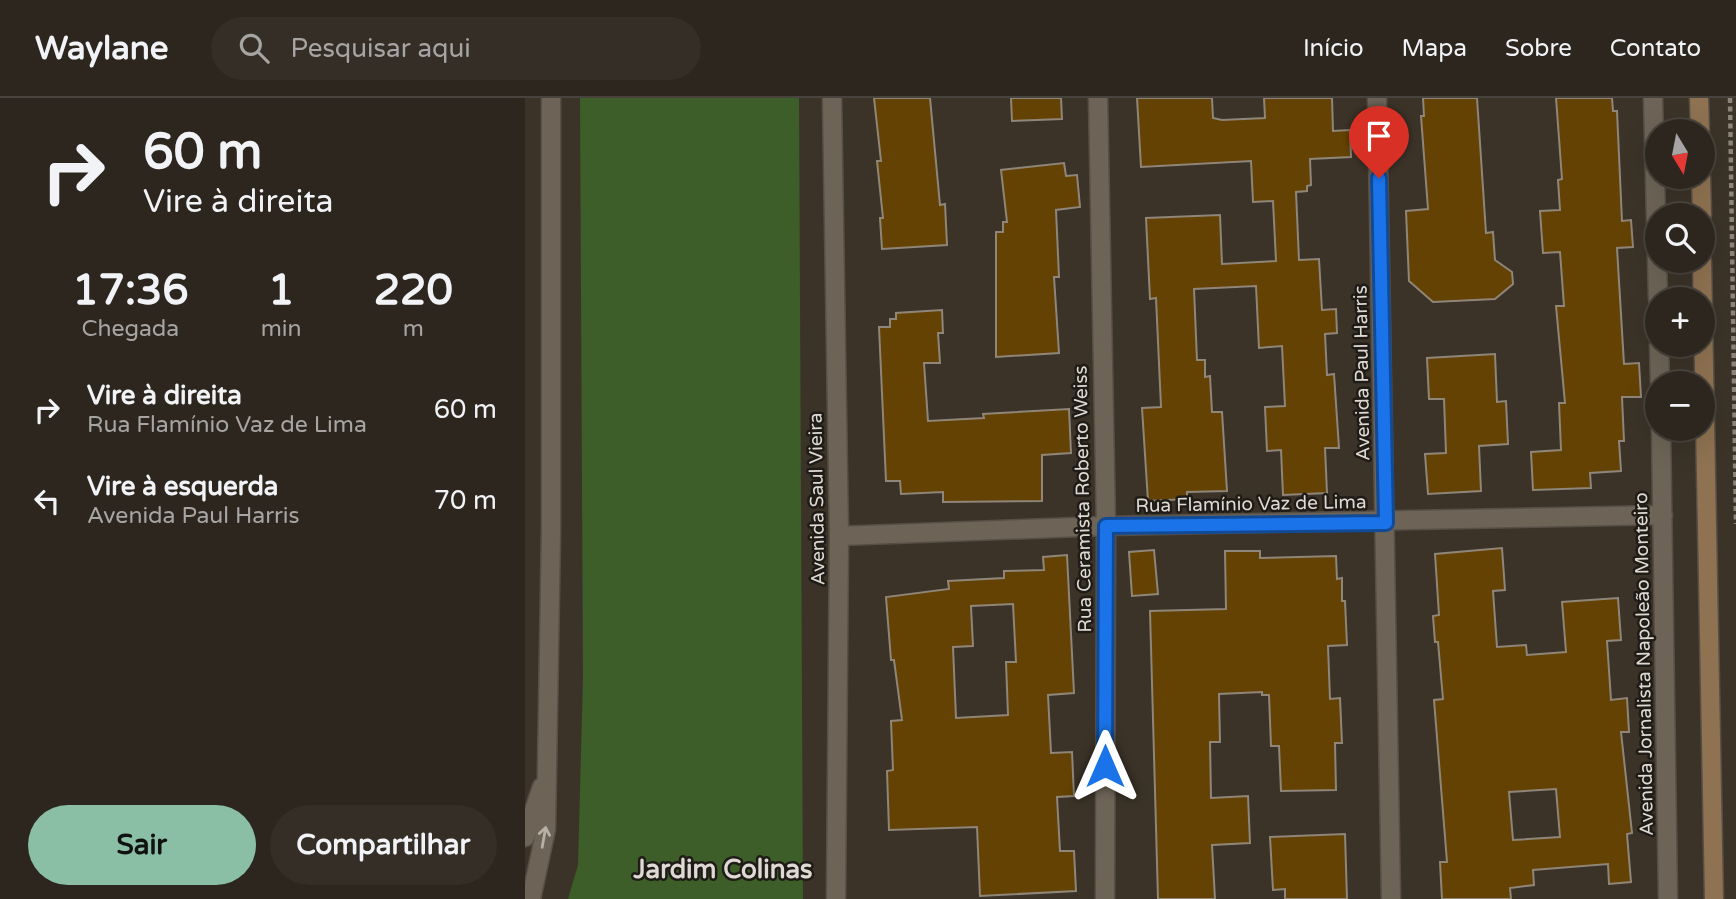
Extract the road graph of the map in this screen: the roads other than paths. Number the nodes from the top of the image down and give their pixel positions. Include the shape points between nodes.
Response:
1 (551, 98) edge
2 (832, 98) edge
3 (1098, 98) edge
4 (1377, 98) edge
5 (1653, 98) edge
6 (1699, 98) edge
7 (1700, 119) edge
8 (1702, 273) edge
9 (1658, 287) edge
10 (1661, 441) edge
11 (1663, 515) junction
12 (1386, 523) junction
13 (1106, 526) junction
14 (839, 537) junction
15 (546, 774) junction
16 (525, 837) edge
17 (531, 899) edge
18 (837, 899) edge
19 (1105, 899) edge
20 (1391, 899) edge
21 (1668, 899) edge
22 (1714, 899) edge

1 - 15 street
2 - 14 street, Avenida Saul Vieira
3 - 13 street, Rua Ceramista Roberto Weiss
4 - 12 street, Avenida Paul Harris
5 - 9 street
6 - 7 street
8 - 22 street
10 - 11 street, Avenida Jornalista Napoleão Monteiro
11 - 12 street, Rua Flamínio Vaz de Lima
11 - 21 street, Avenida Jornalista Napoleão Monteiro
12 - 13 street, Rua Flamínio Vaz de Lima
12 - 20 street, Avenida Paul Harris
13 - 14 street, Rua Flamínio Vaz de Lima
13 - 19 street, Rua Ceramista Roberto Weiss
14 - 18 street, Avenida Saul Vieira
15 - 16 street
17 -> 15 street via 546,829

